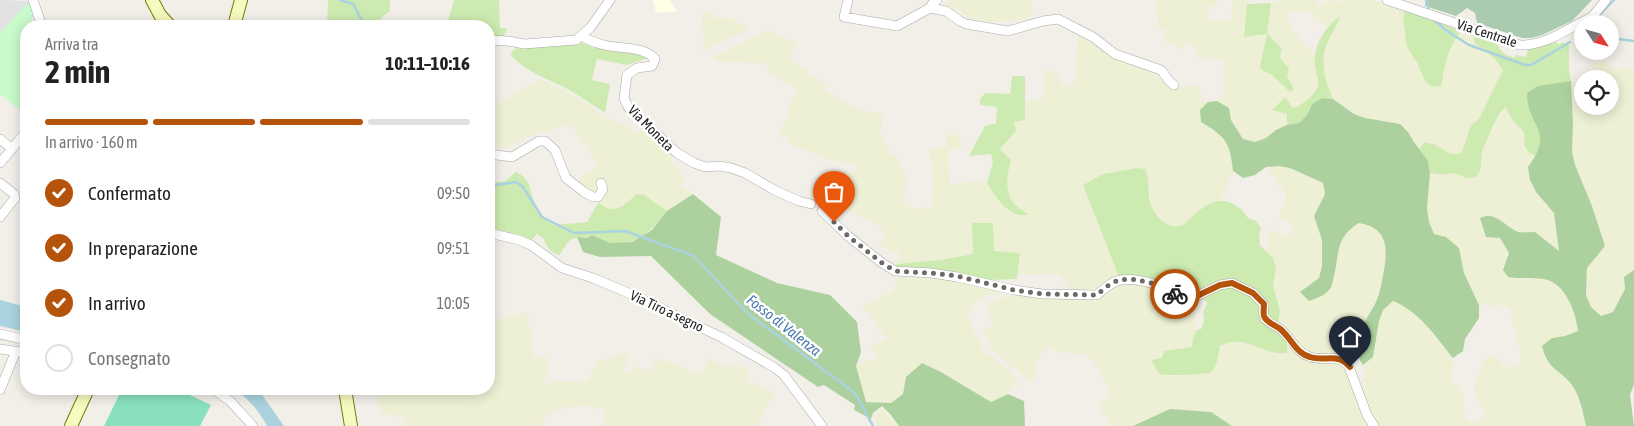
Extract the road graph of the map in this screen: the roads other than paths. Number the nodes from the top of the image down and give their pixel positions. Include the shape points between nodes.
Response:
1 (33, 0) edge
2 (152, 0) edge
3 (610, 0) edge
4 (848, 0) edge
5 (937, 0) edge
6 (1388, 0) edge
7 (1606, 0) edge
8 (241, 2) edge
9 (930, 8) junction
10 (40, 20) edge
11 (165, 20) edge
12 (236, 20) edge
13 (582, 36) junction
14 (495, 40) edge
15 (1174, 85) dead end
16 (0, 139) edge
17 (20, 139) edge
18 (12, 149) junction
19 (495, 155) edge
20 (0, 163) edge
21 (0, 183) edge
22 (601, 183) dead end
23 (811, 204) dead end
24 (822, 211) dead end
25 (0, 217) edge
26 (495, 234) edge
27 (0, 334) edge
28 (20, 339) edge
29 (0, 349) edge
30 (16, 351) junction
31 (20, 352) edge
32 (0, 390) edge
33 (85, 395) edge
34 (222, 395) edge
35 (346, 395) edge
36 (71, 426) edge
37 (253, 426) edge
38 (351, 426) edge
39 (822, 426) edge
40 (1374, 426) edge

1 - 10 street
2 - 11 main road
3 - 13 street
4 - 9 street via 844,17 897,26
5 - 9 street
6 - 7 street, Via Centrale via 1527,45 1538,43 1592,17
8 - 12 main road
9 - 15 street via 946,11 966,24 1008,31 1058,20 1115,54 1161,70
13 - 14 street via 576,40 524,44
13 - 23 street, Via Moneta via 606,46 629,48 655,59 652,66 637,68 627,75 624,98 628,108 677,153 705,168 720,166 745,173 776,191
16 - 18 street
17 - 18 street
18 - 20 street
19 - 22 street via 512,157 539,141 545,141 555,150 566,178 577,187 592,197 598,197 603,188
21 - 25 street via 14,194
24 - 40 street via 848,236 895,271 931,273 1014,290 1065,295 1097,295 1120,280 1145,282 1168,289 1178,296 1197,296 1232,283 1253,293 1264,304 1266,320 1282,330 1298,351 1310,357 1345,361
26 - 39 street, Via Tiro a segno via 531,245 562,268 633,294 776,368
27 - 28 street
29 - 30 street
30 - 31 street
30 - 32 street
33 - 36 main road
34 - 37 street
35 - 38 main road

